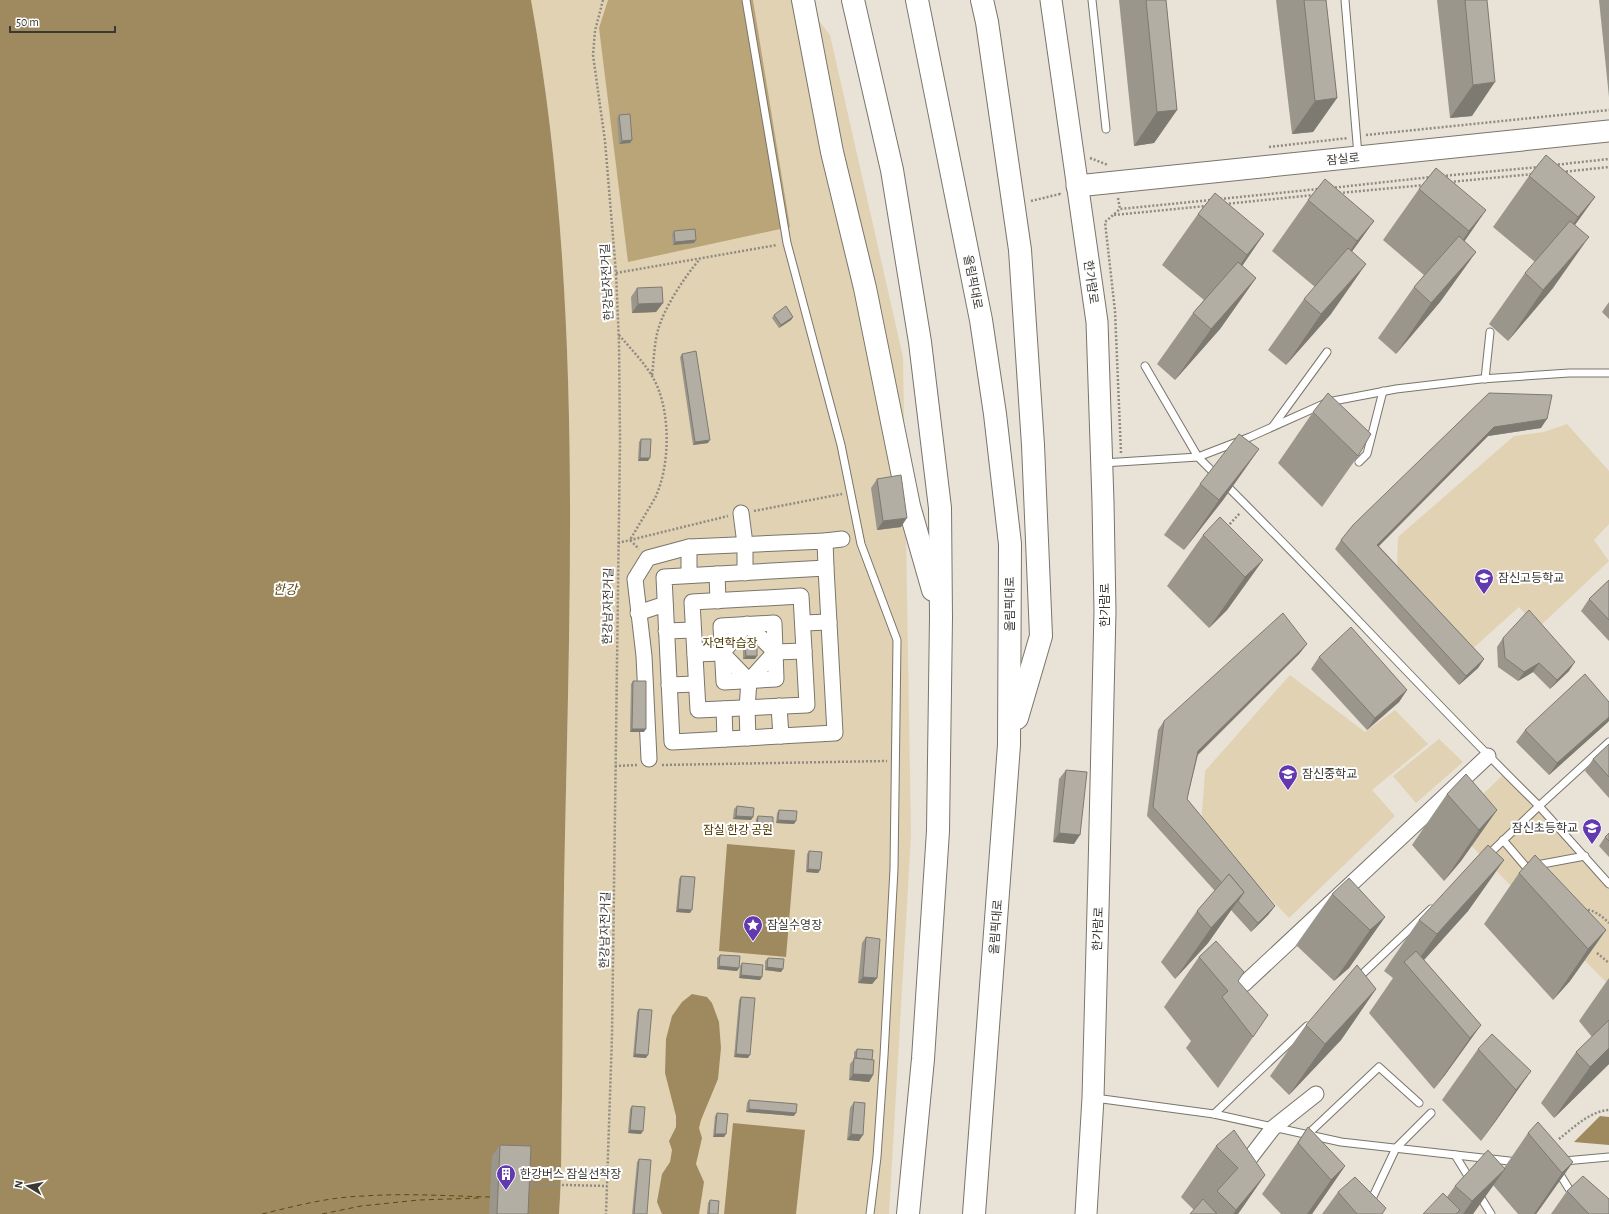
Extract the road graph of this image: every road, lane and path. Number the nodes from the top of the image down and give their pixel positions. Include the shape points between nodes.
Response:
1 (603, 0) edge
2 (746, 0) edge
3 (803, 0) edge
4 (853, 0) edge
5 (917, 0) edge
6 (982, 0) edge
7 (1051, 0) edge
8 (1092, 0) edge
9 (1345, 0) edge
10 (1106, 129) dead end
11 (1609, 131) edge
12 (1083, 155) dead end
13 (1358, 157) junction
14 (1609, 159) edge
15 (1112, 166) dead end
16 (1540, 166) edge
17 (1548, 166) edge
18 (1609, 167) edge
19 (1562, 172) edge
20 (1538, 174) edge
21 (1444, 183) edge
22 (1428, 184) edge
23 (1077, 186) junction
24 (1326, 188) edge
25 (1318, 189) edge
26 (1334, 193) edge
27 (1318, 195) edge
28 (1061, 201) dead end
29 (1031, 202) dead end
30 (1223, 204) edge
31 (1208, 205) edge
32 (1113, 215) junction
33 (1106, 235) dead end
34 (787, 243) junction
35 (700, 258) junction
36 (616, 273) junction
37 (1490, 332) dead end
38 (619, 335) junction
39 (1327, 352) edge
40 (1145, 366) dead end
41 (1609, 374) edge
42 (652, 376) junction
43 (1485, 379) junction
44 (1384, 391) junction
45 (1272, 427) junction
46 (1198, 457) junction
47 (1359, 462) edge
48 (1102, 464) junction
49 (1247, 506) junction
50 (741, 513) dead end
51 (1227, 528) edge
52 (842, 539) dead end
53 (825, 541) junction
54 (745, 544) junction
55 (689, 547) junction
56 (648, 558) junction
57 (826, 568) junction
58 (772, 571) junction
59 (745, 572) junction
60 (717, 574) junction
61 (689, 576) junction
62 (773, 598) junction
63 (747, 599) junction
64 (718, 601) junction
65 (665, 604) junction
66 (638, 613) junction
67 (941, 617) junction
68 (830, 622) junction
69 (747, 624) junction
70 (803, 624) junction
71 (693, 630) junction
72 (666, 631) junction
73 (804, 651) junction
74 (775, 652) junction
75 (722, 653) junction
76 (695, 654) junction
77 (668, 655) junction
78 (644, 656) junction
79 (832, 676) junction
80 (806, 678) junction
81 (749, 680) junction
82 (696, 684) junction
83 (669, 685) junction
84 (779, 706) junction
85 (747, 708) junction
86 (724, 709) junction
87 (671, 712) junction
88 (647, 713) junction
89 (781, 736) junction
90 (748, 738) junction
91 (725, 739) junction
92 (1609, 742) edge
93 (1009, 745) junction
94 (1488, 756) junction
95 (896, 761) junction
96 (647, 763) junction
97 (615, 766) junction
98 (1539, 806) junction
99 (1503, 840) junction
100 (1584, 856) junction
101 (1480, 862) edge
102 (1609, 884) edge
103 (1434, 906) edge
104 (1578, 908) edge
105 (1609, 923) edge
106 (1597, 954) edge
107 (1609, 963) edge
108 (1353, 983) edge
109 (1244, 984) dead end
110 (1313, 1021) edge
111 (1316, 1094) edge
112 (1093, 1098) junction
113 (1419, 1103) dead end
114 (1609, 1110) edge
115 (1431, 1113) dead end
116 (1214, 1114) junction
117 (1274, 1128) junction
118 (1307, 1135) junction
119 (1559, 1139) dead end
120 (1396, 1148) junction
121 (1455, 1155) junction
122 (1609, 1157) edge
123 (1555, 1162) edge
124 (1525, 1163) dead end
125 (1561, 1176) edge
126 (1231, 1183) edge
127 (522, 1184) edge
128 (607, 1186) junction
129 (1577, 1201) edge
130 (1369, 1204) edge
131 (606, 1214) edge
132 (870, 1214) edge
133 (908, 1214) edge
134 (974, 1214) edge
135 (1086, 1214) edge
136 (1492, 1214) edge

1 - 36 path, 한강남자전거길 via 595,31 593,55 605,141
2 - 34 lane
3 - 67 highway via 832,152 865,288 909,506
4 - 67 highway via 892,170 920,342 940,508
5 - 93 highway, 올림픽대로 via 981,320 995,414 1010,536
6 - 93 highway via 989,30 1020,250 1033,445 1041,636
7 - 23 street, 한가람로
8 - 10 lane
9 - 13 lane
11 - 13 street, 잠실로
12 - 15 path
13 - 23 street, 잠실로
14 - 17 path
16 - 24 path
18 - 19 path
20 - 21 path
22 - 26 path
23 - 48 street, 한가람로 via 1097,322
25 - 32 path via 1120,209
27 - 30 path
28 - 29 path via 1060,194
31 - 32 path
32 - 33 path via 1104,222
34 - 35 path
34 - 95 lane via 841,446 861,544 897,640
35 - 36 path
35 - 42 path via 672,300 659,328
36 - 38 path, 한강남자전거길
37 - 43 lane
38 - 42 path
38 - 97 path, 한강남자전거길
39 - 45 lane
40 - 46 lane
41 - 43 lane via 1569,373
42 - 56 path via 664,412 666,460 655,497 630,540
43 - 44 lane
44 - 45 lane via 1328,402
44 - 47 lane via 1367,454
45 - 46 lane
46 - 48 lane
46 - 49 lane
48 - 112 street, 한가람로 via 1105,611
49 - 51 path
49 - 94 lane
50 - 54 street
52 - 53 street
53 - 54 street
53 - 57 street
54 - 55 street
54 - 59 street
55 - 56 street
55 - 61 street
56 - 66 street via 635,579
57 - 58 street
57 - 68 street
58 - 59 street
58 - 62 street
59 - 60 street
60 - 61 street
60 - 64 street
61 - 65 street via 664,577
62 - 63 street
62 - 70 street via 801,596
63 - 64 street
63 - 69 street
64 - 71 street via 692,602
65 - 66 street
65 - 72 street
66 - 78 street
67 - 133 highway via 938,831 924,1059
68 - 70 street
68 - 79 street
69 - 74 street
69 - 74 street via 774,623
69 - 75 street
70 - 73 street
71 - 72 street
71 - 76 street
72 - 77 street
73 - 74 street
73 - 80 street
74 - 81 street
75 - 76 street
75 - 81 street
76 - 82 street
77 - 78 street
77 - 83 street
78 - 88 street
79 - 80 street
79 - 89 street via 835,733
80 - 84 street via 807,705
81 - 85 street
82 - 83 street
82 - 86 street via 698,710
83 - 87 street
84 - 85 street
84 - 89 street
85 - 86 street
85 - 90 street
86 - 91 street
87 - 88 street
87 - 91 street via 672,742
88 - 96 street
89 - 90 street
90 - 91 street
92 - 98 lane
93 - 134 highway, 올림픽대로
94 - 98 lane
94 - 109 street
95 - 96 path
95 - 132 lane via 894,869 884,1048 877,1157
96 - 97 path
97 - 128 path, 한강남자전거길 via 612,1036
98 - 99 lane
98 - 100 lane
99 - 100 lane via 1526,866
99 - 101 lane
100 - 102 lane
103 - 108 lane
104 - 105 path via 1590,909
106 - 107 path
110 - 116 lane
111 - 117 street
112 - 116 lane
112 - 135 street, 한가람로
113 - 118 lane via 1379,1067
114 - 119 path via 1600,1110
115 - 120 lane
116 - 117 lane
117 - 118 lane
117 - 126 street
118 - 120 lane via 1341,1142
120 - 121 lane
120 - 130 lane
121 - 124 lane
121 - 136 lane
122 - 123 lane
125 - 129 lane
127 - 128 path
128 - 131 path, 한강남자전거길

